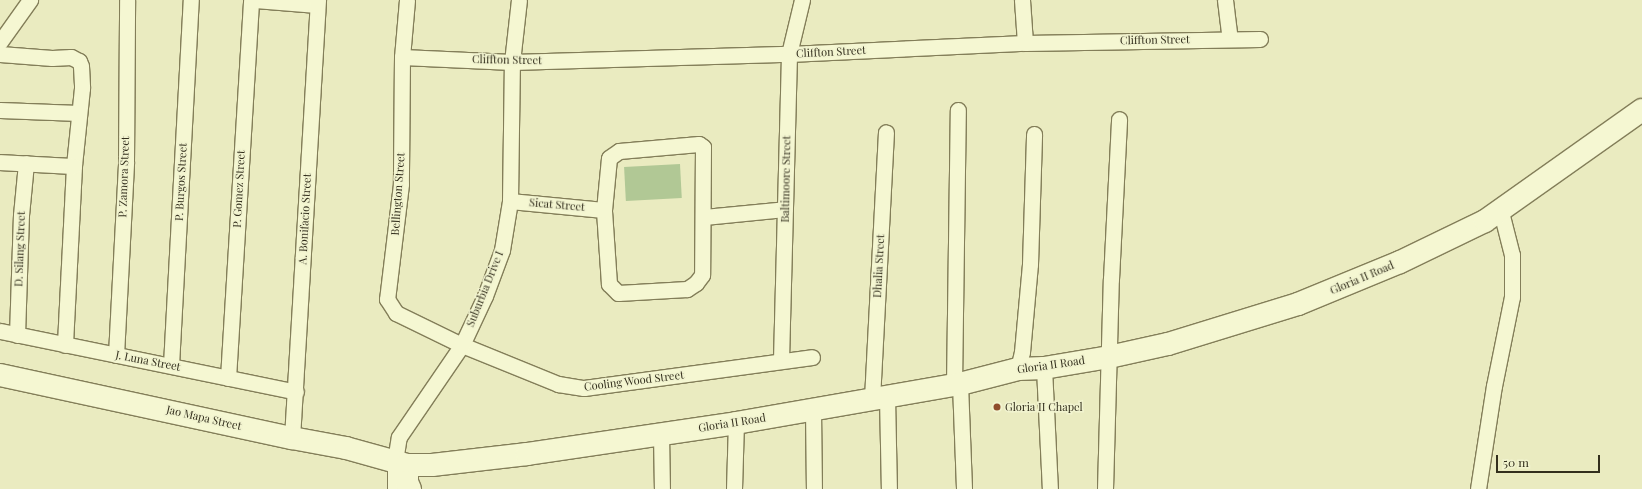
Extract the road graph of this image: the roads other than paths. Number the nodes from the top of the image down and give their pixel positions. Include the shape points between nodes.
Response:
1 (30, 0) edge
2 (127, 0) edge
3 (191, 0) edge
4 (251, 0) edge
5 (255, 0) edge
6 (407, 0) edge
7 (519, 0) edge
8 (802, 0) edge
9 (1022, 0) edge
10 (1225, 0) edge
11 (317, 3) edge
12 (1230, 38) junction
13 (1260, 38) dead end
14 (0, 42) edge
15 (1025, 43) junction
16 (0, 54) edge
17 (789, 54) junction
18 (402, 57) junction
19 (512, 62) junction
20 (0, 110) edge
21 (958, 110) dead end
22 (1642, 110) edge
23 (79, 114) junction
24 (1119, 119) dead end
25 (886, 132) dead end
26 (1034, 134) dead end
27 (0, 162) edge
28 (26, 163) junction
29 (74, 166) junction
30 (510, 201) junction
31 (785, 209) junction
32 (604, 210) junction
33 (1501, 212) junction
34 (704, 216) junction
35 (0, 331) edge
36 (17, 335) junction
37 (66, 345) junction
38 (462, 345) junction
39 (116, 355) junction
40 (812, 357) dead end
41 (1109, 357) junction
42 (781, 360) junction
43 (171, 365) junction
44 (1044, 368) junction
45 (1018, 369) junction
46 (0, 375) edge
47 (228, 378) junction
48 (957, 384) junction
49 (296, 392) junction
50 (879, 398) junction
51 (813, 410) junction
52 (736, 423) junction
53 (661, 434) junction
54 (292, 438) junction
55 (401, 463) junction
56 (395, 489) edge
57 (410, 489) edge
58 (662, 489) edge
59 (734, 489) edge
60 (814, 489) edge
61 (889, 489) edge
62 (964, 489) edge
63 (1050, 489) edge
64 (1105, 489) edge
65 (1478, 489) edge

1 - 14 street
2 - 39 street, P. Zamora Street via 126,161
3 - 43 street, P. Burgos Street
4 - 47 street, P. Gomez Street
5 - 11 street
6 - 18 street, Bellington Street
7 - 19 street, Suburbia Drive I
8 - 17 street, Baltimoore Street
9 - 15 street
10 - 12 street
11 - 49 street, A. Bonifacio Street
12 - 13 street, Cliffton Street
12 - 15 street, Cliffton Street
15 - 17 street, Cliffton Street
16 - 23 street via 77,59 82,73
17 - 19 street, Cliffton Street
17 - 31 street, Baltimoore Street
18 - 19 street, Cliffton Street
18 - 38 street, Bellington Street via 401,184 388,299 396,313
19 - 30 street, Suburbia Drive I
20 - 23 street
21 - 48 street
22 - 33 street, Gloria II Road
23 - 29 street
24 - 41 street
25 - 50 street, Dhalia Street
26 - 45 street via 1030,264 1022,352
27 - 28 street
28 - 29 street
28 - 36 street, D. Silang Street via 21,215
29 - 37 street
30 - 32 street, Sicat Street
30 - 38 street, Suburbia Drive I via 502,250 485,296
31 - 34 street
31 - 42 street, Baltimoore Street
32 - 34 street via 609,158 614,153 699,144 703,147
32 - 34 street via 609,284 618,293 687,289 696,283 702,275
33 - 41 street, Gloria II Road via 1400,262 1319,296 1175,342
33 - 65 street via 1512,255 1512,297 1494,386
35 - 36 street, J. Luna Street
36 - 37 street, J. Luna Street
37 - 39 street, J. Luna Street
38 - 42 street, Cooling Wood Street via 558,384 584,388
38 - 55 street, Suburbia Drive I via 400,435
39 - 43 street, J. Luna Street
40 - 42 street, Cooling Wood Street
41 - 44 street, Gloria II Road
41 - 64 street
43 - 47 street, J. Luna Street
44 - 45 street, Gloria II Road
44 - 63 street
45 - 48 street, Gloria II Road
46 - 54 street, Jao Mapa Street
47 - 49 street, J. Luna Street
48 - 50 street, Gloria II Road
48 - 62 street
49 - 54 street, A. Bonifacio Street
50 - 51 street, Gloria II Road
50 - 61 street, Dhalia Street
51 - 52 street, Gloria II Road
51 - 60 street
52 - 53 street, Gloria II Road
52 - 59 street
53 - 55 street, Gloria II Road via 432,465
53 - 58 street
54 - 55 street, Jao Mapa Street via 346,448
55 - 56 street, Suburbia Drive I
55 - 57 street

